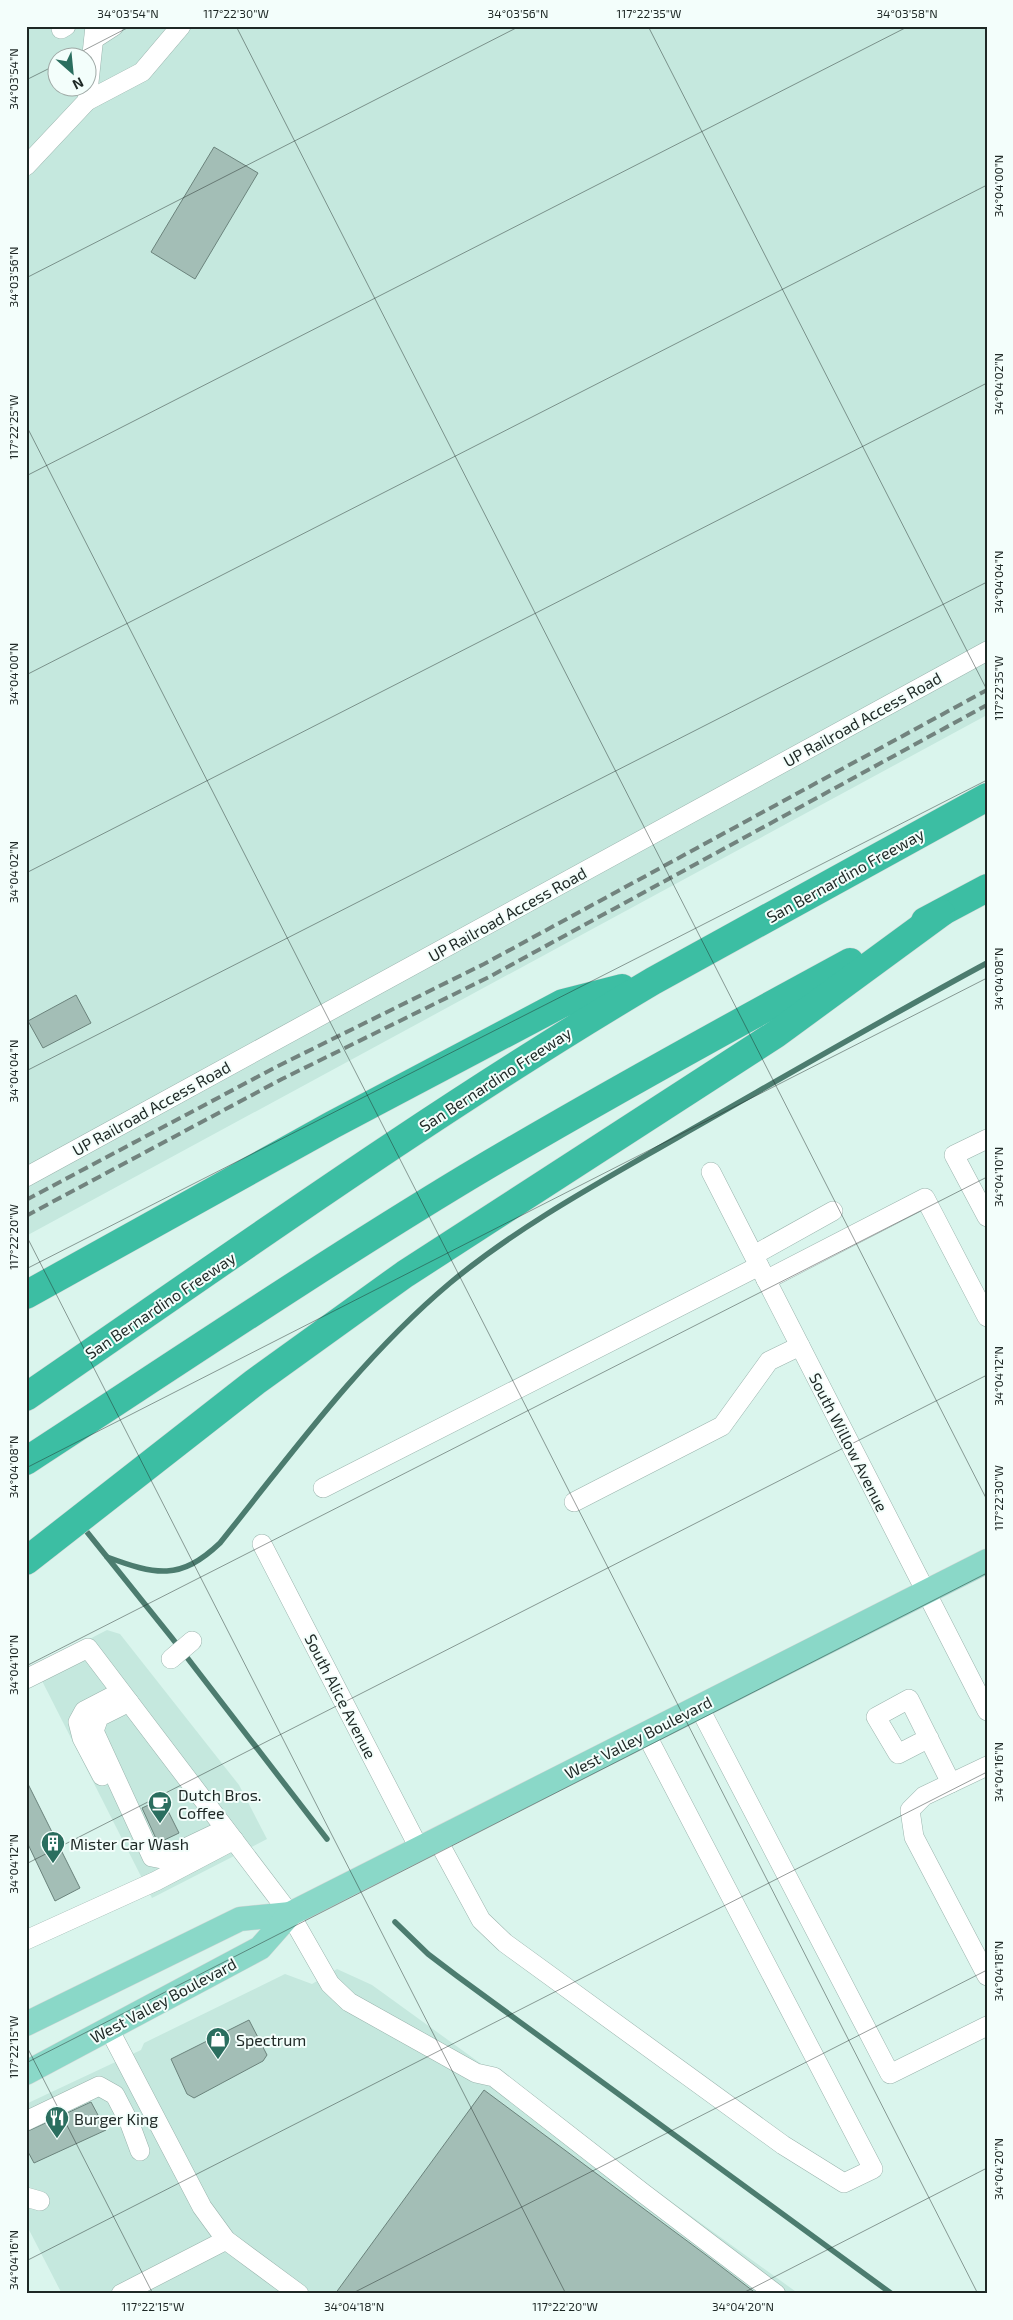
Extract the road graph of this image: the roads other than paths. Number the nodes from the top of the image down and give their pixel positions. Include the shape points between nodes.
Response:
1 (114, 26) edge
2 (181, 26) edge
3 (95, 33) edge
4 (87, 101) junction
5 (26, 166) edge
6 (987, 651) edge
7 (987, 797) edge
8 (987, 888) edge
9 (941, 913) junction
10 (653, 980) junction
11 (987, 1139) edge
12 (711, 1172) dead end
13 (26, 1176) edge
14 (833, 1210) dead end
15 (987, 1217) edge
16 (760, 1267) junction
17 (26, 1295) edge
18 (987, 1317) edge
19 (800, 1346) junction
20 (26, 1397) edge
21 (36, 1455) edge
22 (322, 1488) dead end
23 (574, 1502) dead end
24 (262, 1544) dead end
25 (26, 1561) edge
26 (987, 1561) edge
27 (925, 1592) junction
28 (192, 1641) dead end
29 (171, 1658) dead end
30 (26, 1679) edge
31 (125, 1697) junction
32 (699, 1707) junction
33 (987, 1711) edge
34 (646, 1734) junction
35 (928, 1738) dead end
36 (987, 1766) edge
37 (952, 1783) junction
38 (230, 1834) junction
39 (428, 1844) junction
40 (290, 1914) junction
41 (26, 1940) edge
42 (987, 1976) edge
43 (26, 2024) edge
44 (987, 2026) edge
45 (109, 2029) junction
46 (26, 2073) edge
47 (26, 2121) edge
48 (140, 2151) dead end
49 (226, 2240) junction
50 (121, 2294) edge
51 (299, 2294) edge
52 (776, 2294) edge

1 - 3 street
2 - 4 street via 142,72
3 - 4 street
4 - 5 street
6 - 13 street, UP Railroad Access Road
7 - 10 highway, San Bernardino Freeway
8 - 9 highway
9 - 21 highway via 723,1031 466,1178 213,1338
9 - 25 highway via 776,1034 405,1274 255,1382
10 - 17 highway via 563,1004 332,1124
10 - 20 highway, San Bernardino Freeway via 390,1147
11 - 15 street via 954,1155
12 - 16 street, South Willow Avenue
14 - 16 street
16 - 18 street via 925,1198
16 - 19 street, South Willow Avenue
16 - 22 street
19 - 23 street via 769,1361 722,1426
19 - 27 street, South Willow Avenue
24 - 39 street, South Alice Avenue
26 - 27 main road, West Valley Boulevard
27 - 32 main road, West Valley Boulevard
27 - 33 street, South Willow Avenue
28 - 29 street
30 - 31 street via 88,1648
31 - 38 street
31 - 38 street via 99,1717 94,1732 152,1857 162,1858
32 - 34 main road, West Valley Boulevard
32 - 44 street via 890,2074
34 - 39 main road, West Valley Boulevard
34 - 39 street, South Alice Avenue via 873,2170 844,2183 783,2145 506,1943 482,1920
35 - 37 street
36 - 37 street
37 - 42 street via 924,1796 910,1810 914,1837
38 - 40 street
38 - 41 street via 156,1882
39 - 40 main road, West Valley Boulevard
40 - 43 main road, West Valley Boulevard via 240,1919
40 - 45 main road, West Valley Boulevard via 260,1948
40 - 52 street via 330,1984 349,2002 476,2073 494,2077
45 - 46 main road, West Valley Boulevard
45 - 49 street via 202,2208
47 - 48 street via 99,2086 116,2094
49 - 50 street
49 - 51 street

